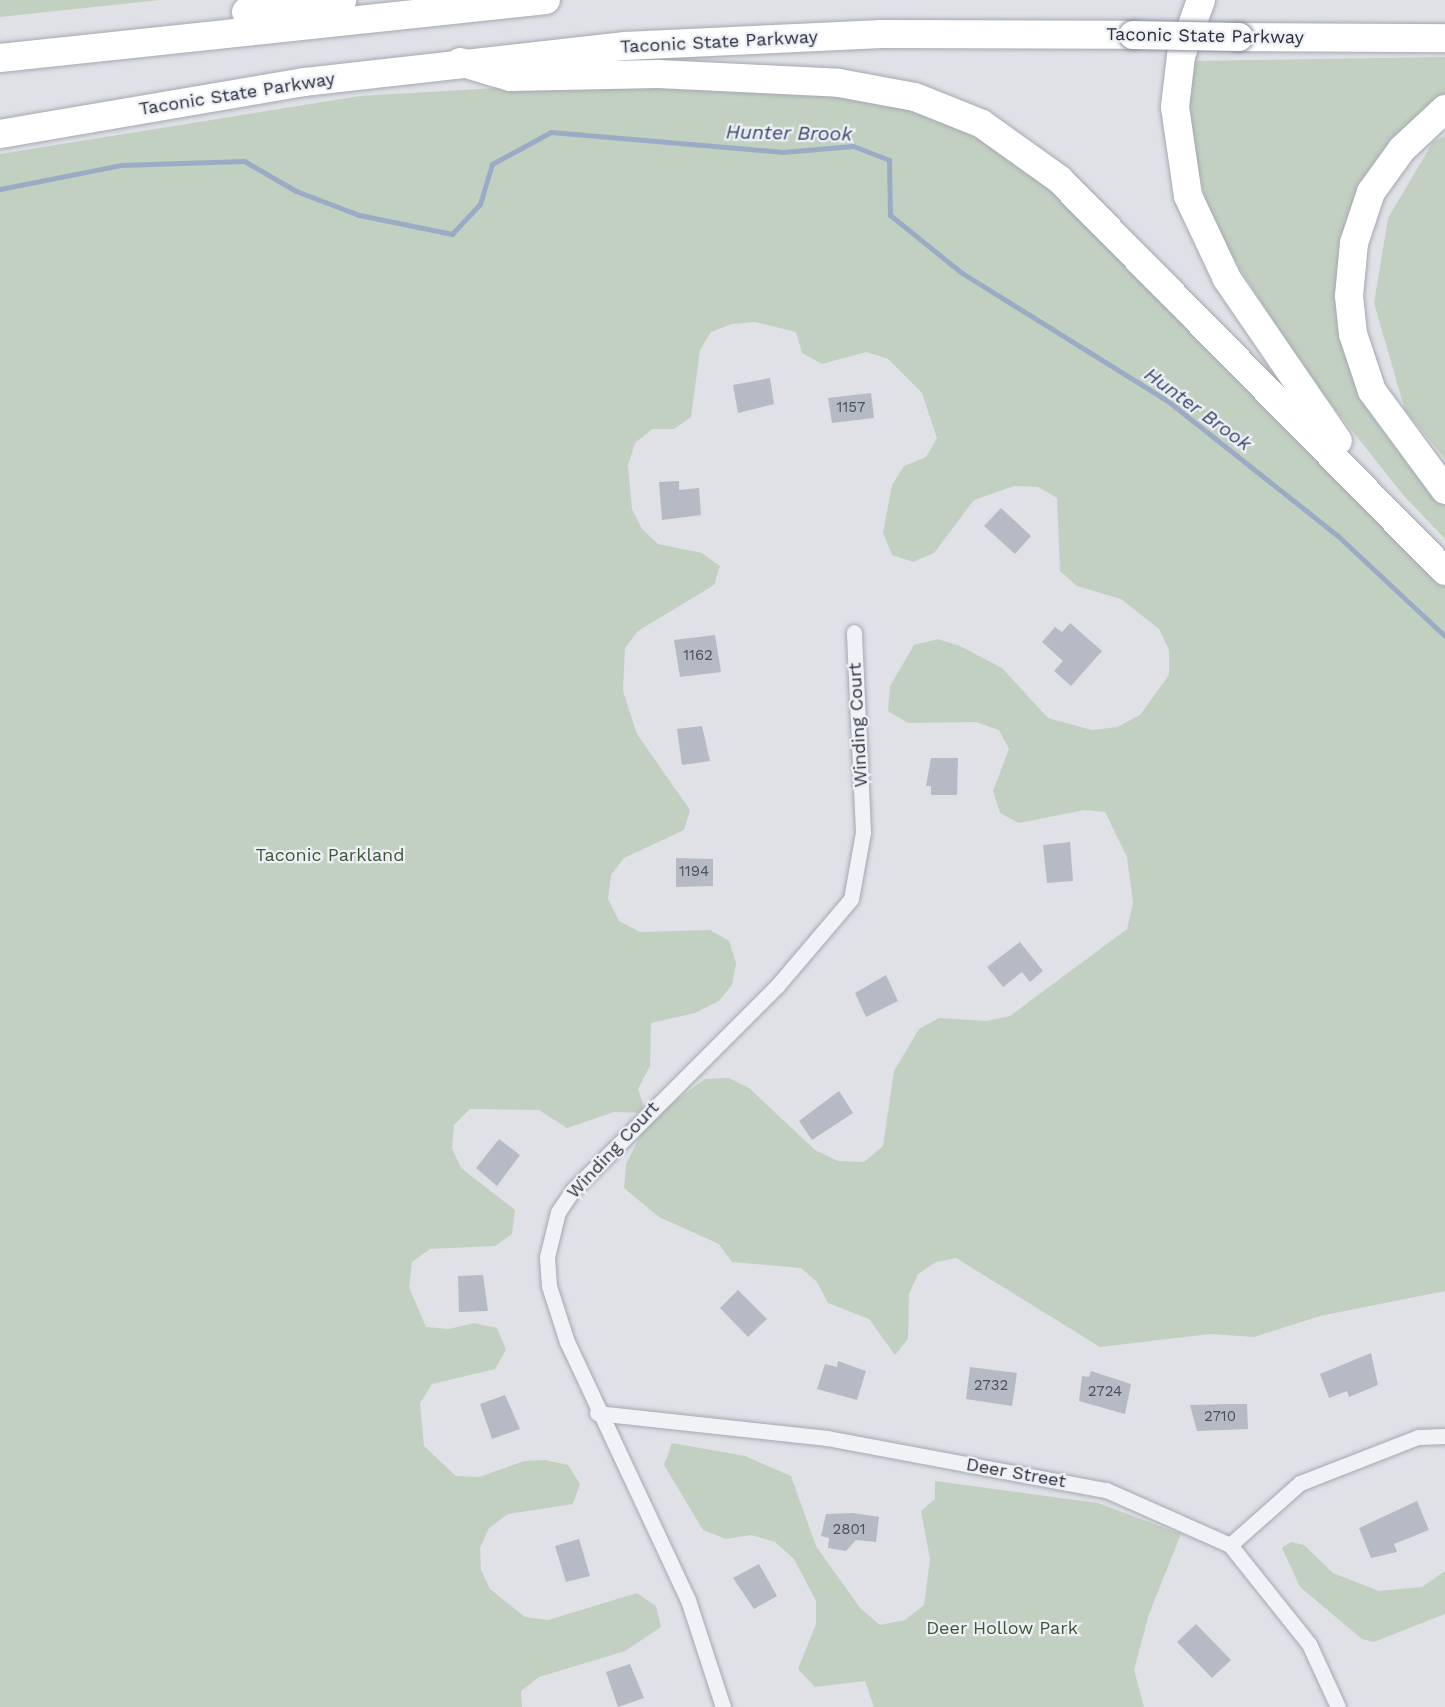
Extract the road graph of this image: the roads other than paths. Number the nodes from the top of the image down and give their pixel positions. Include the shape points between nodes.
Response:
1 (342, 0) edge
2 (546, 0) edge
3 (1201, 0) edge
4 (1445, 38) edge
5 (166, 40) junction
6 (0, 58) edge
7 (460, 62) junction
8 (1445, 109) edge
9 (0, 134) edge
10 (1445, 490) edge
11 (1445, 561) edge
12 (1445, 571) edge
13 (854, 632) dead end
14 (597, 1413) junction
15 (1445, 1436) edge
16 (1230, 1545) junction
17 (723, 1707) edge
18 (1338, 1707) edge

1 - 5 highway via 225,15
2 - 5 highway
3 - 11 highway via 1181,56 1174,107 1179,161 1194,216 1227,279 1295,384 1369,478
4 - 7 highway, Taconic State Parkway, bridge via 818,36
5 - 6 highway
7 - 9 highway, Taconic State Parkway
7 - 12 highway via 510,77 658,74 839,83 915,97 982,124 1067,187
8 - 10 highway via 1402,148 1371,192 1354,243 1349,296 1353,334 1372,391
13 - 14 street, Winding Court via 863,832 851,899 777,986 573,1190 549,1237 549,1286
14 - 16 street, Deer Street via 826,1438 1106,1490
14 - 17 street, Winding Court via 688,1600
15 - 16 street via 1418,1437 1300,1483
16 - 18 street, Deer Street via 1309,1644

